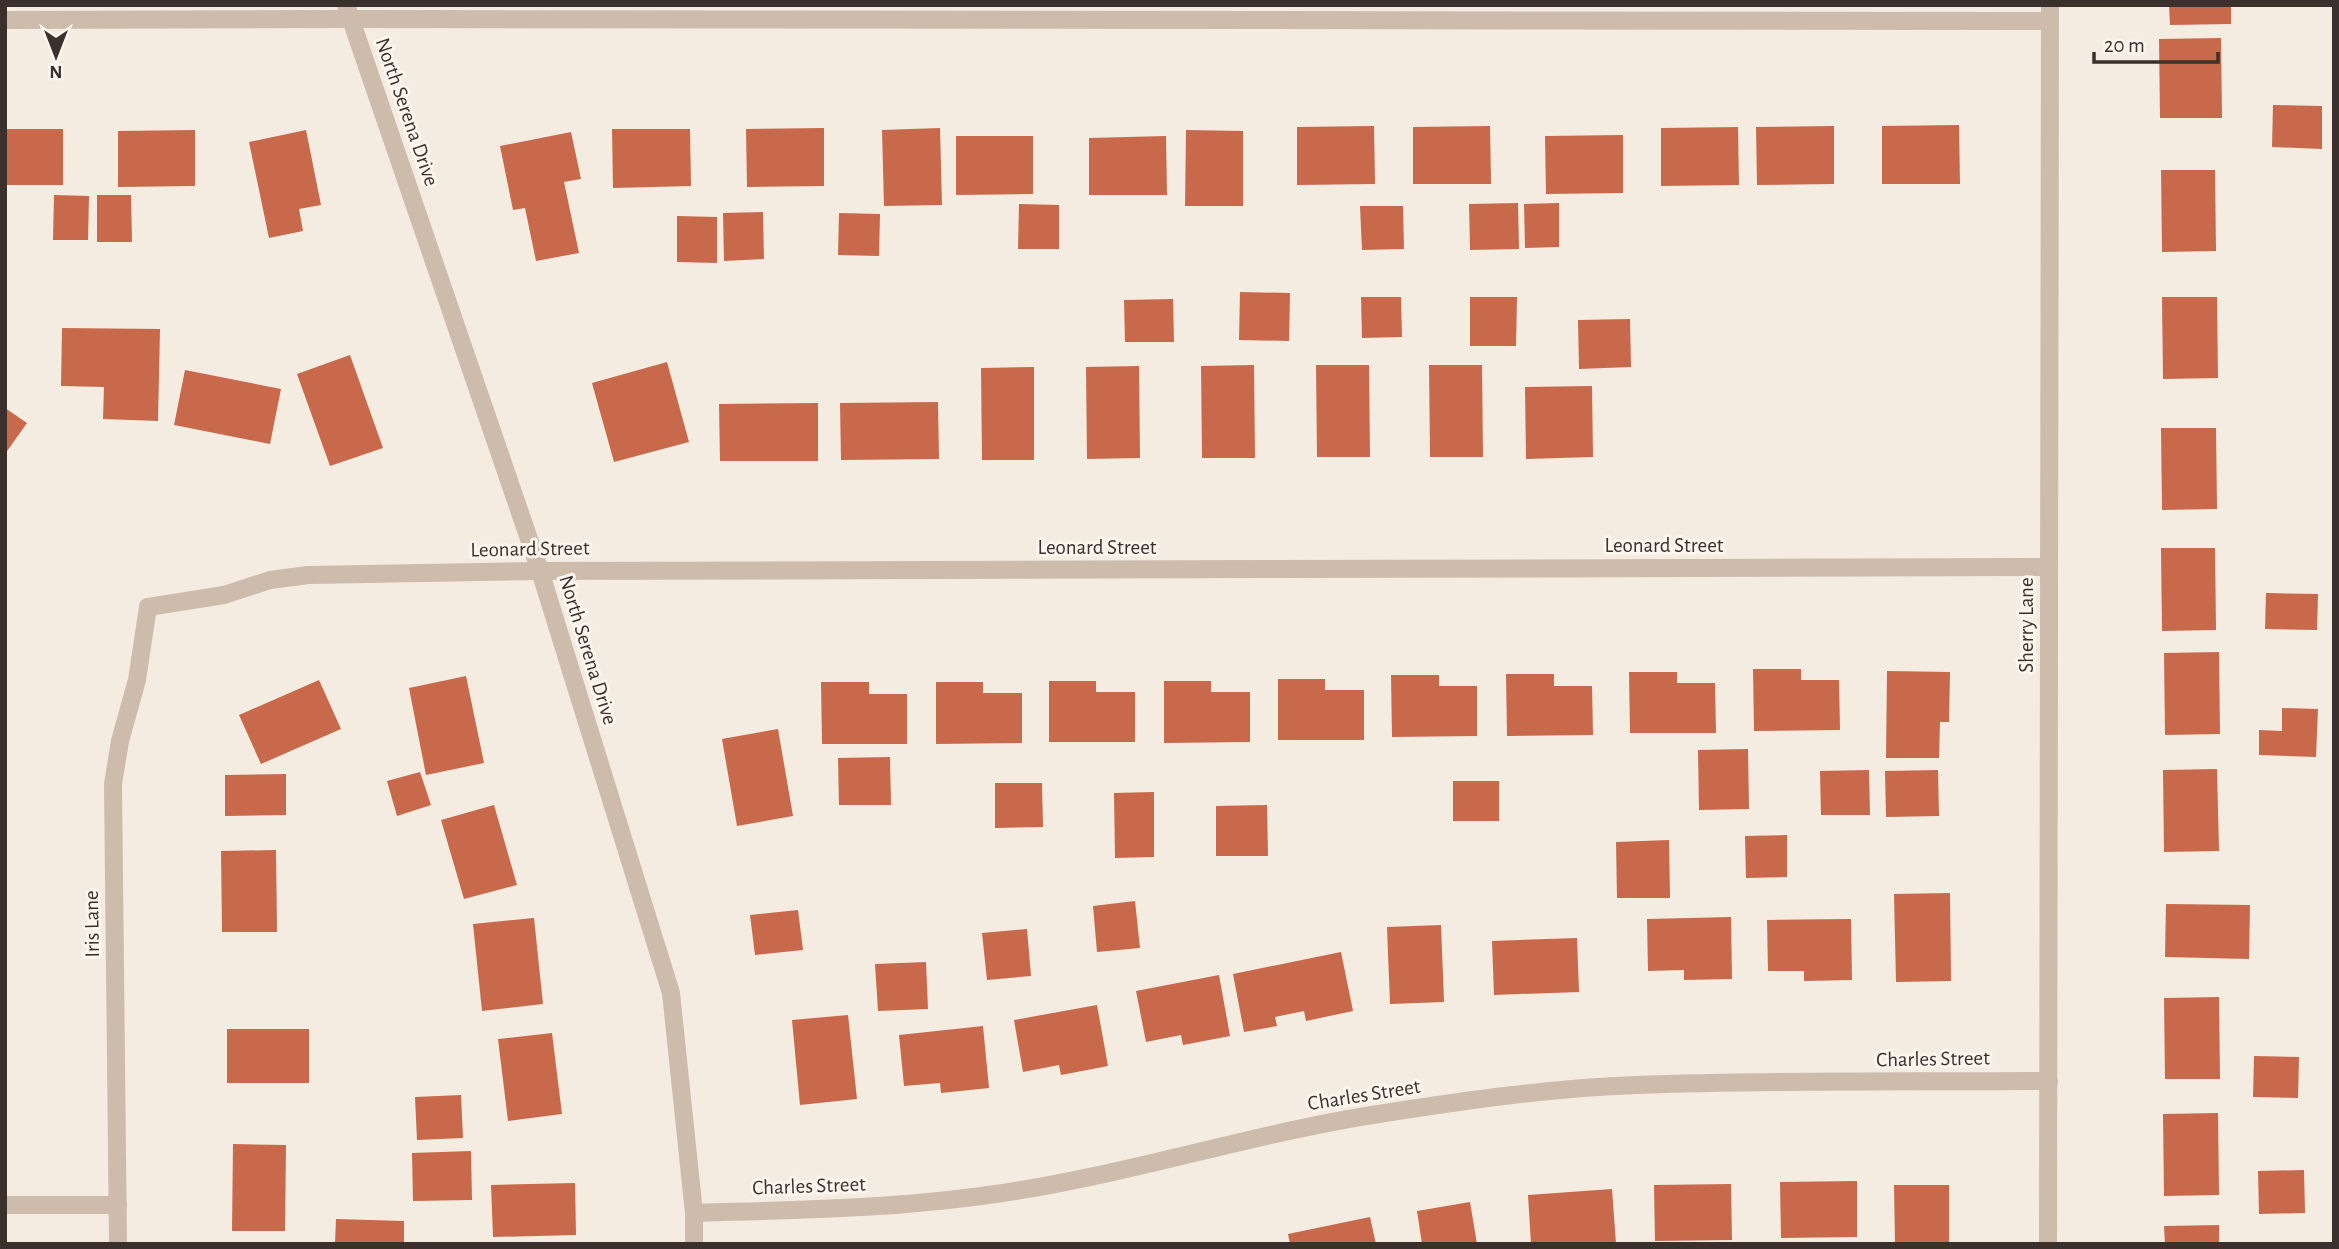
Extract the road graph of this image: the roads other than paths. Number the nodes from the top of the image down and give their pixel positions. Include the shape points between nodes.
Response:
1 (349, 12) edge
2 (2050, 13) edge
3 (5, 20) edge
4 (2049, 567) junction
5 (540, 571) junction
6 (148, 607) joint
7 (2049, 1081) junction
8 (5, 1205) edge
9 (118, 1205) junction
10 (694, 1213) junction
11 (118, 1244) edge
12 (694, 1244) edge
13 (2048, 1244) edge

1 - 2 street
1 - 3 street
1 - 5 street, North Serena Drive
2 - 4 street, Sherry Lane
4 - 5 street, Leonard Street
4 - 7 street, Sherry Lane
5 - 6 street, Leonard Street via 308,575
5 - 10 street, North Serena Drive via 671,993
6 - 9 street, Iris Lane via 113,784
7 - 10 street, Charles Street via 1636,1085 1546,1091 1258,1136 1097,1177 990,1195 888,1207
7 - 13 street, Sherry Lane
8 - 9 street
9 - 11 street, Iris Lane
10 - 12 street, North Serena Drive

